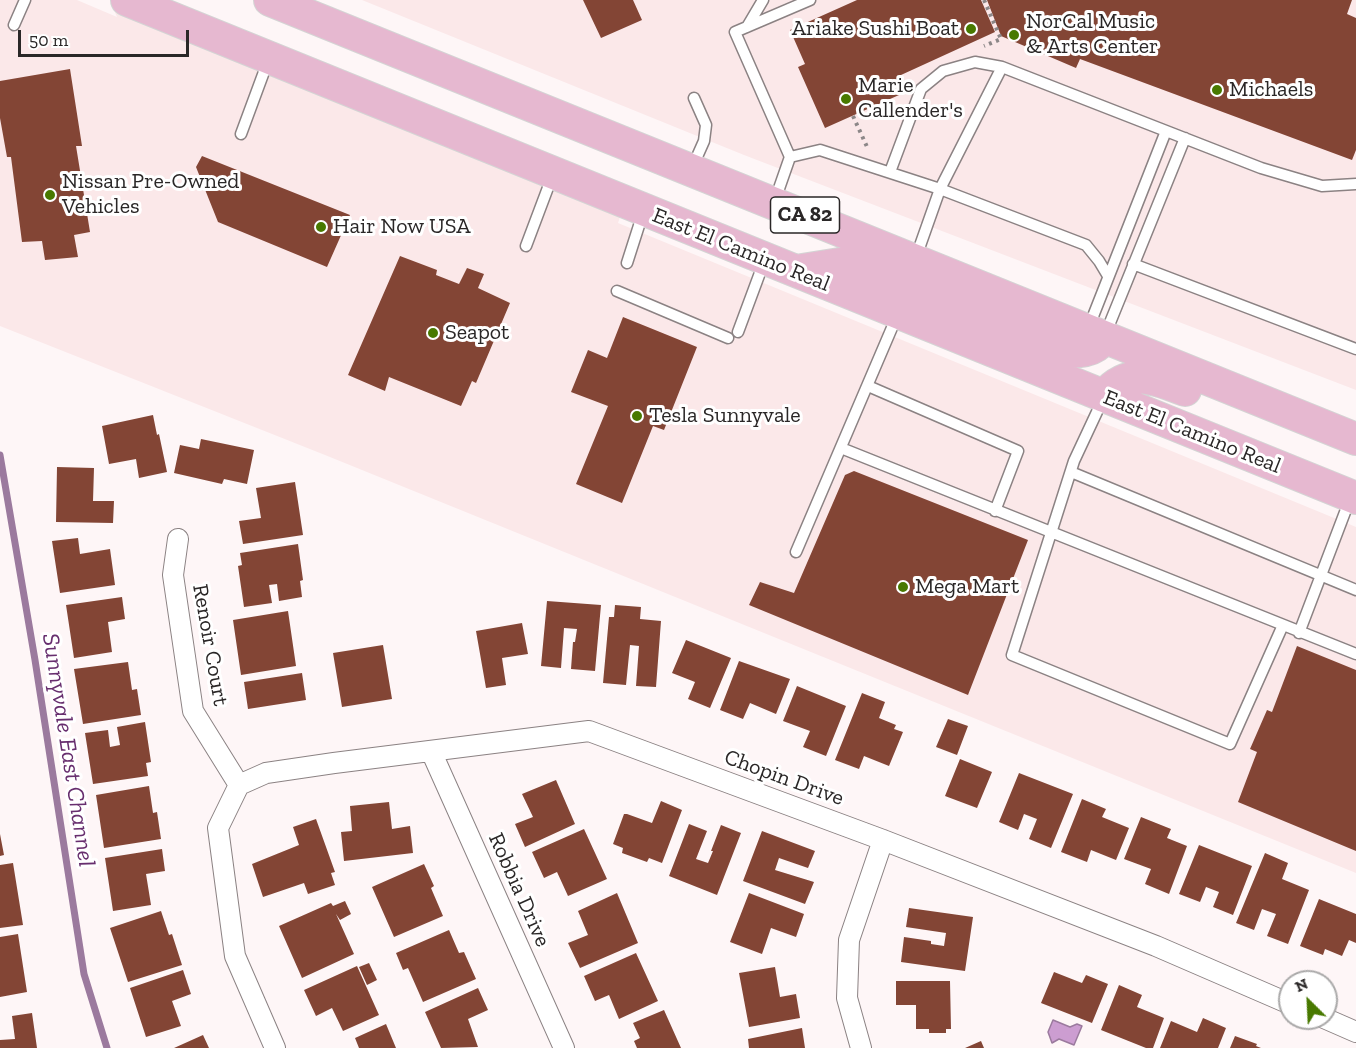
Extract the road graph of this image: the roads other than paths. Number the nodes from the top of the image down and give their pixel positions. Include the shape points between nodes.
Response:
1 (25, 0) edge
2 (127, 0) edge
3 (270, 0) edge
4 (763, 0) edge
5 (810, 0) edge
6 (14, 25) dead end
7 (747, 27) junction
8 (270, 58) junction
9 (1002, 67) junction
10 (694, 98) dead end
11 (1166, 131) junction
12 (241, 134) dead end
13 (1185, 138) junction
14 (790, 157) junction
15 (692, 169) junction
16 (890, 172) junction
17 (554, 173) junction
18 (1356, 184) edge
19 (940, 189) junction
20 (775, 202) junction
21 (644, 210) junction
22 (526, 246) dead end
23 (765, 259) junction
24 (914, 261) junction
25 (627, 263) dead end
26 (1133, 264) junction
27 (795, 271) junction
28 (1108, 276) junction
29 (617, 291) dead end
30 (899, 313) junction
31 (1096, 334) junction
32 (1356, 349) edge
33 (868, 386) junction
34 (1104, 396) junction
35 (1348, 435) edge
36 (841, 448) junction
37 (1071, 472) junction
38 (1354, 497) edge
39 (995, 511) junction
40 (1051, 533) junction
41 (178, 539) dead end
42 (796, 552) dead end
43 (1321, 576) junction
44 (1356, 590) edge
45 (1283, 625) junction
46 (1299, 633) junction
47 (1356, 654) edge
48 (431, 751) junction
49 (239, 785) junction
50 (883, 840) junction
51 (1278, 999) edge
52 (1338, 1024) edge
53 (1356, 1032) edge
54 (275, 1048) edge
55 (564, 1048) edge
56 (861, 1048) edge

1 - 6 lane
2 - 8 main road, East El Camino Real / CA 82
3 - 15 main road, CA 82
4 - 7 lane
5 - 7 lane
7 - 14 lane via 735,32
8 - 12 lane
8 - 17 main road, East El Camino Real / CA 82
9 - 11 lane
9 - 16 lane via 975,62 943,71 921,89
9 - 19 lane
10 - 15 lane via 706,125
11 - 13 lane
11 - 28 lane
13 - 18 lane via 1261,168 1322,186
13 - 26 lane
14 - 16 lane via 820,150
14 - 20 lane
15 - 20 main road, CA 82
16 - 19 lane
17 - 21 main road, East El Camino Real / CA 82
17 - 22 lane
19 - 24 lane
19 - 28 lane via 1086,245
20 - 24 main road, CA 82
21 - 23 main road, East El Camino Real / CA 82
21 - 25 lane
23 - 27 main road, East El Camino Real / CA 82
23 - 29 lane via 733,335
24 - 31 main road, CA 82
26 - 31 lane
26 - 32 lane
27 - 30 main road, East El Camino Real / CA 82
27 - 31 main road via 840,264 1061,351 1090,350 1099,345
28 - 31 lane
30 - 33 lane
30 - 34 main road, East El Camino Real / CA 82
31 - 35 main road, CA 82
33 - 36 lane
33 - 39 lane via 1018,451
34 - 35 main road via 1114,384 1125,379 1157,379 1288,431 1310,436
34 - 37 lane
34 - 38 main road, East El Camino Real / CA 82
36 - 39 lane
36 - 42 lane
37 - 40 lane
37 - 43 lane
38 - 43 lane
39 - 40 lane
40 - 45 lane
40 - 45 lane via 1012,656 1230,744
41 - 49 street, Renoir Court via 173,575 193,711
43 - 44 lane
43 - 46 lane
45 - 46 lane
46 - 47 lane
48 - 49 street, Chopin Drive via 266,773
48 - 50 street, Chopin Drive via 589,731
48 - 55 street, Robbia Drive
49 - 54 street via 218,828 235,956
50 - 51 street, Chopin Drive via 1156,946
50 - 56 street via 849,940 847,998
52 - 53 street

